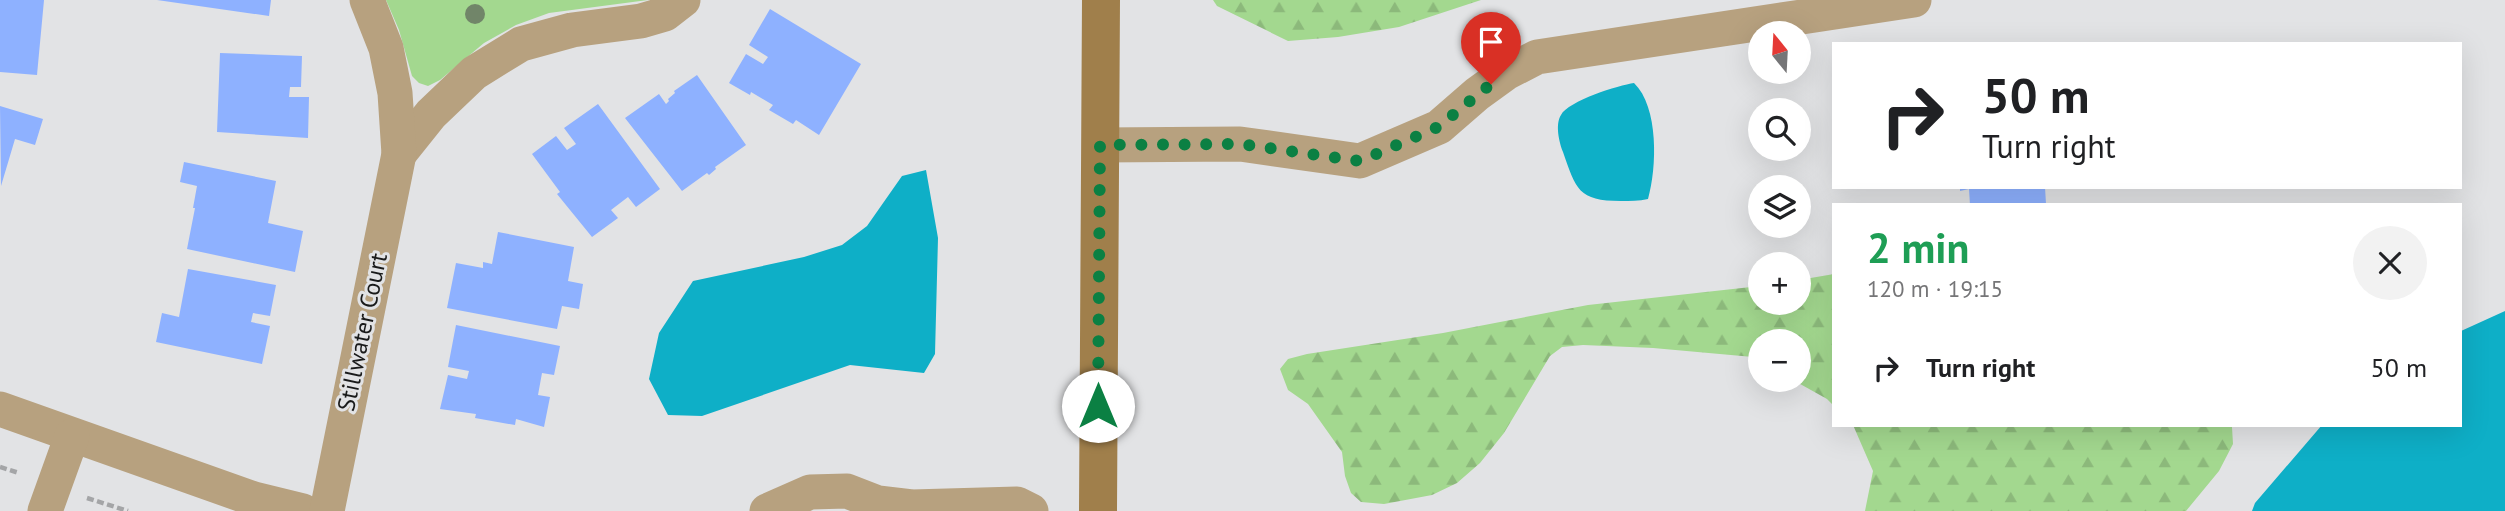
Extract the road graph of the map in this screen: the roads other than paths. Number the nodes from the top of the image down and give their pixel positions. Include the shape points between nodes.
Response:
1 (367, 0) edge
2 (682, 0) edge
3 (1101, 0) edge
4 (1914, 0) edge
5 (1100, 145) junction
6 (399, 154) junction
7 (0, 409) edge
8 (72, 436) junction
9 (45, 511) edge
10 (303, 511) edge
11 (327, 511) edge
12 (766, 511) edge
13 (1031, 511) edge
14 (1098, 511) edge

1 - 6 street, Stillwater Court via 386,48 396,93
2 - 6 street, Stillwater Court via 665,14 641,21 572,30 521,44 474,73 430,114
3 - 5 main road
4 - 5 street via 1537,57 1506,73 1438,127 1360,161 1240,144
5 - 14 main road
6 - 11 street, Stillwater Court
7 - 8 street
8 - 9 street
8 - 10 street via 254,499
12 - 13 street via 810,492 847,491 878,503 912,507 1017,504

